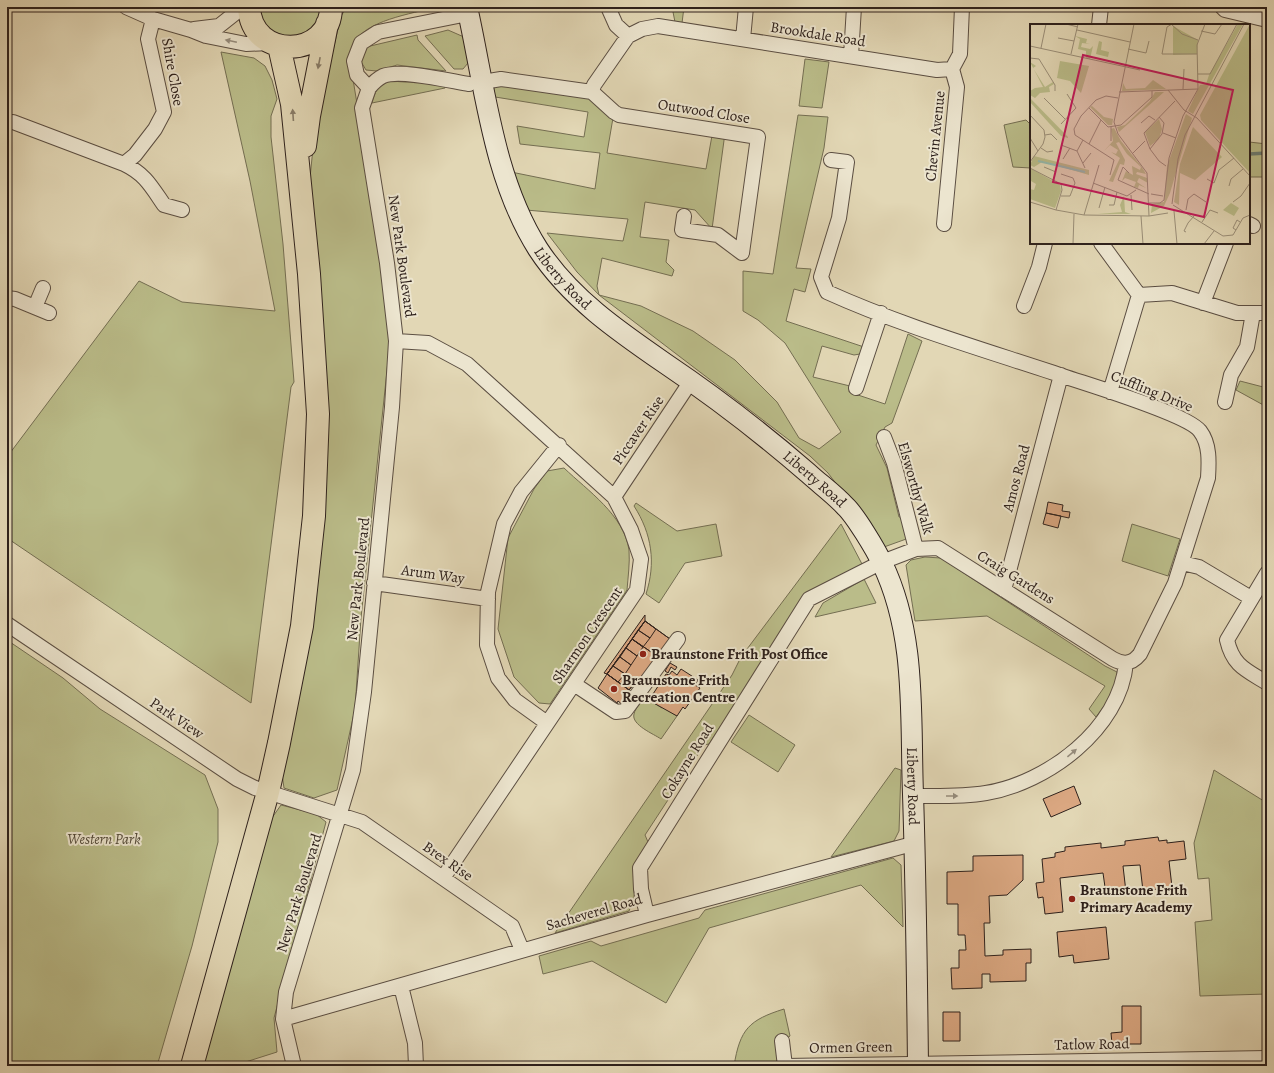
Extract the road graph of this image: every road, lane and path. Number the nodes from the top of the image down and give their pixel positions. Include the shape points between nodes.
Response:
1 (126, 7) edge
2 (243, 7) edge
3 (249, 7) edge
4 (608, 7) edge
5 (746, 7) edge
6 (854, 7) edge
7 (962, 7) edge
8 (1101, 7) edge
9 (1222, 7) edge
10 (467, 10) edge
11 (330, 12) edge
12 (153, 19) junction
13 (1267, 20) edge
14 (1099, 24) edge
15 (191, 30) junction
16 (628, 36) junction
17 (743, 39) junction
18 (275, 44) junction
19 (851, 56) junction
20 (952, 69) junction
21 (476, 83) junction
22 (369, 88) junction
23 (592, 92) junction
24 (13, 122) dead end
25 (831, 160) dead end
26 (124, 164) junction
27 (300, 181) junction
28 (182, 210) dead end
29 (684, 216) dead end
30 (944, 224) dead end
31 (1045, 244) edge
32 (1102, 244) edge
33 (1226, 244) edge
34 (43, 288) dead end
35 (1139, 295) junction
36 (7, 298) edge
37 (1203, 303) junction
38 (1024, 306) dead end
39 (35, 307) junction
40 (49, 313) dead end
41 (881, 313) junction
42 (1253, 313) junction
43 (1267, 313) edge
44 (396, 341) junction
45 (1061, 375) junction
46 (691, 381) junction
47 (856, 388) dead end
48 (1110, 392) junction
49 (1224, 402) dead end
50 (884, 437) dead end
51 (559, 445) junction
52 (614, 497) junction
53 (916, 549) junction
54 (882, 562) junction
55 (1182, 562) junction
56 (1267, 573) edge
57 (374, 583) junction
58 (1004, 590) junction
59 (1251, 598) junction
60 (488, 599) junction
61 (7, 624) edge
62 (678, 640) dead end
63 (1126, 663) junction
64 (1267, 683) edge
65 (574, 684) junction
66 (547, 724) junction
67 (268, 792) junction
68 (913, 796) junction
69 (341, 815) junction
70 (916, 843) junction
71 (444, 878) junction
72 (647, 914) junction
73 (522, 950) junction
74 (401, 986) junction
75 (283, 1019) junction
76 (782, 1042) dead end
77 (1267, 1058) edge
78 (918, 1065) edge
79 (192, 1066) edge
80 (294, 1066) edge
81 (416, 1066) edge
82 (785, 1066) edge

1 - 12 street
2 - 15 street via 219,26
3 - 18 highway via 254,26 260,35
4 - 16 street via 616,25
5 - 17 street
6 - 19 street
7 - 20 street via 960,54
8 - 14 street
9 - 13 street via 1225,10
10 - 21 street, Liberty Road
10 - 22 street via 378,32 361,43 354,61 357,74
11 - 18 highway via 320,34 312,41 290,48
11 -> 27 highway via 309,116
12 - 15 street
12 - 26 street, Shire Close via 148,39 164,112 155,129
18 -> 15 street via 246,44 206,36
16 - 17 street, Brookdale Road via 642,29 658,26
16 - 23 street via 594,85
17 - 19 street, Brookdale Road
27 -> 18 highway via 292,104
19 - 20 street, Brookdale Road via 937,70
20 - 30 street, Chevin Avenue via 957,87
21 - 22 street via 399,73 376,80
21 - 23 street via 501,79
21 - 46 street, Liberty Road via 515,206 538,250 575,295 590,308 621,333
22 - 44 street, New Park Boulevard via 362,108 388,263
23 - 29 street, Outwood Close via 619,115 758,137 742,253 718,235 682,230
24 - 26 street
25 - 41 street, Cuffling Drive via 847,162 839,218 821,277 827,292
26 - 28 street via 137,170 148,180 164,205
27 - 67 highway via 318,414 314,516 302,626
31 - 38 street via 1040,267
32 - 35 street
33 - 37 street
34 - 39 street
35 - 37 street via 1172,293
35 - 48 street
36 - 39 street
37 - 42 street via 1237,313
39 - 40 street
41 - 45 street, Cuffling Drive
41 - 47 street
42 - 43 street
42 - 49 street via 1247,347 1231,375
44 - 51 street, Sharmon Crescent via 428,343 467,364
44 - 57 street, New Park Boulevard
45 - 48 street, Cuffling Drive
45 - 58 street, Amos Road
46 - 52 street, Piccaver Rise
46 - 54 street, Liberty Road via 783,451 848,508
48 - 55 street, Cuffling Drive via 1187,420 1200,431 1206,445 1209,461 1208,478
50 - 53 street, Elsworthy Walk via 894,463
51 - 52 street, Sharmon Crescent
51 - 60 street via 521,492 504,524
52 - 65 street, Sharmon Crescent via 640,559 637,590
53 - 54 street, Craig Gardens
53 - 58 street, Craig Gardens via 938,548
54 - 68 street, Liberty Road via 894,594 907,650
54 - 72 street, Cokayne Road via 809,599 640,868 641,889
55 - 59 street via 1199,567
55 - 63 street, Cuffling Drive via 1172,589 1140,654 1135,660
56 - 59 street
57 - 60 street, Arum Way
57 - 69 street, New Park Boulevard via 364,692 353,770
58 - 63 street, Craig Gardens via 1113,659
59 - 64 street via 1227,640 1230,654 1236,663
60 - 66 street via 487,645 498,678 515,700
61 - 67 street, Park View via 237,779
62 - 65 street via 625,711 616,712
68 -> 63 street via 969,796 987,793 1020,783 1054,766 1087,739 1109,710 1121,689
65 - 66 street, Sharmon Crescent
66 - 71 street, Sharmon Crescent
67 - 69 street, Park View
67 - 79 highway
68 - 70 street, Liberty Road
69 - 71 street, Brex Rise via 362,822
69 - 75 street, New Park Boulevard via 286,992
70 - 72 street, Sacheverel Road
70 - 78 street, Liberty Road
71 - 73 street, Brex Rise via 512,926
72 - 73 street, Sacheverel Road
73 - 74 street, Sacheverel Road
74 - 75 street, Sacheverel Road
74 - 81 street via 415,1043
75 - 80 street, New Park Boulevard
76 - 82 street
77 - 78 street, Tatlow Road
78 - 82 street, Ormen Green

